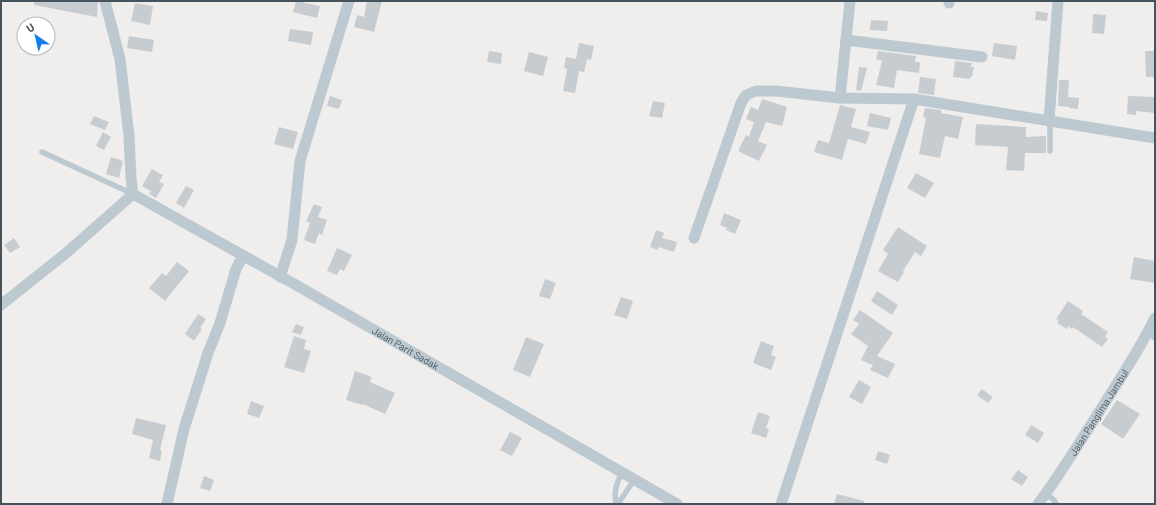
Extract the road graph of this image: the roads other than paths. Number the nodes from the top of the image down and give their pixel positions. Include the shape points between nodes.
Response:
1 (105, 1) edge
2 (349, 1) edge
3 (850, 1) edge
4 (1058, 1) edge
5 (846, 40) junction
6 (982, 56) dead end
7 (840, 98) junction
8 (914, 99) junction
9 (1050, 121) junction
10 (1155, 138) edge
11 (1050, 151) dead end
12 (42, 152) dead end
13 (133, 194) junction
14 (694, 238) dead end
15 (239, 262) junction
16 (280, 277) junction
17 (1, 305) edge
18 (1155, 318) edge
19 (1151, 336) edge
20 (622, 473) junction
21 (634, 480) junction
22 (1046, 494) junction
23 (167, 504) edge
24 (617, 504) edge
25 (676, 504) edge
26 (781, 504) edge
27 (1038, 504) edge
28 (1056, 504) edge

1 - 13 street via 120,59
2 - 16 street via 300,161 292,240
3 - 5 street
4 - 9 street
5 - 6 street
5 - 7 street
7 - 8 street
7 - 14 street via 776,91 756,91 746,95
8 - 9 street
8 - 26 street
9 - 10 street
9 - 11 lane
12 - 13 lane
13 - 15 street, Jalan Parit Sadak
13 - 17 street via 66,254
15 - 16 street, Jalan Parit Sadak
15 - 23 street via 184,429
16 - 20 street, Jalan Parit Sadak
18 - 19 street, Jalan Panglima Jambul
19 - 22 street, Jalan Panglima Jambul via 1116,384
20 - 21 street, Jalan Parit Sadak
20 - 24 lane via 615,489
21 - 24 lane
21 - 25 street, Jalan Parit Sadak
22 - 27 street, Jalan Panglima Jambul
22 - 28 lane

